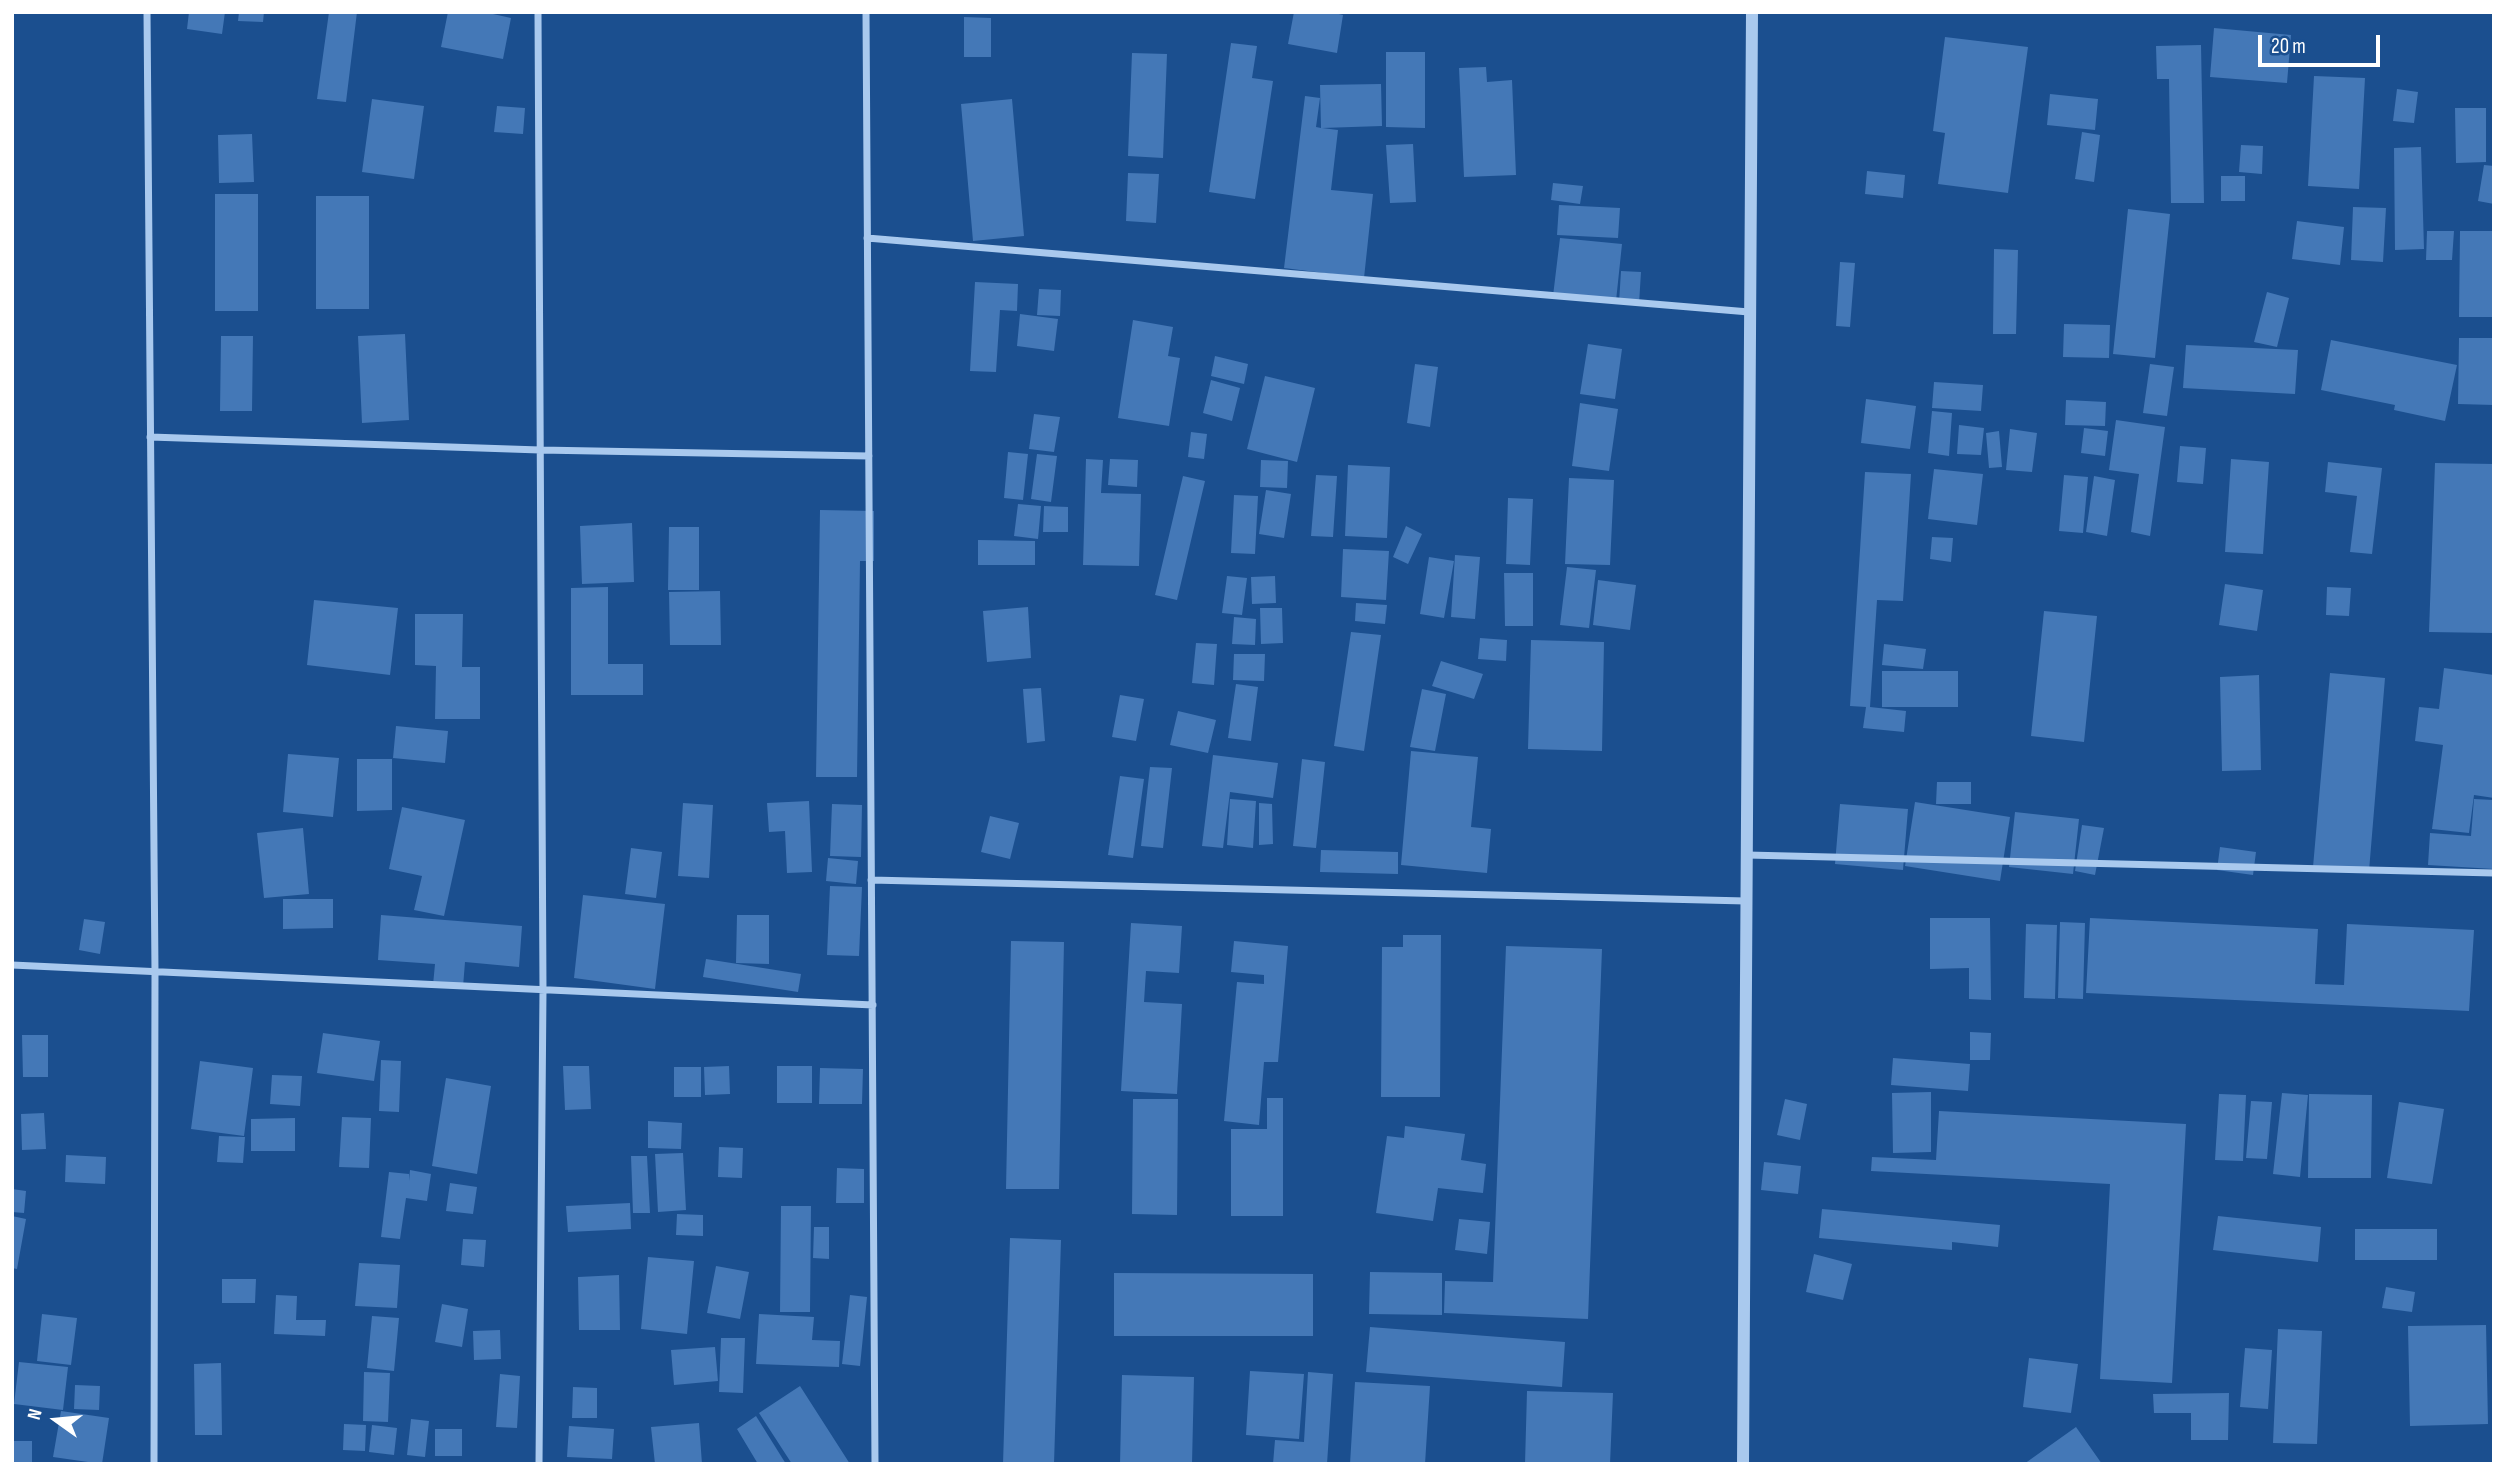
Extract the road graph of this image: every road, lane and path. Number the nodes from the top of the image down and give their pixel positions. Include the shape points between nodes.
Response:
1 (147, 12) edge
2 (538, 12) edge
3 (866, 12) edge
4 (1752, 12) edge
5 (867, 238) junction
6 (1749, 312) junction
7 (150, 437) junction
8 (540, 450) junction
9 (869, 456) junction
10 (1747, 855) junction
11 (2494, 873) edge
12 (872, 880) junction
13 (1746, 901) junction
14 (12, 965) edge
15 (155, 972) junction
16 (543, 990) junction
17 (873, 1005) junction
18 (153, 1464) edge
19 (539, 1464) edge
20 (876, 1464) edge
21 (1743, 1464) edge

1 - 7 street
2 - 8 street
3 - 5 street
4 - 6 street
5 - 6 street
5 - 9 street
6 - 10 street
7 - 8 street
7 - 15 street
8 - 9 street
8 - 16 street
9 - 12 street
10 - 11 street
10 - 13 street
12 - 13 street
12 - 17 street
13 - 21 street
14 - 15 street
15 - 16 street
15 - 18 street
16 - 17 street
16 - 19 street
17 - 20 street

